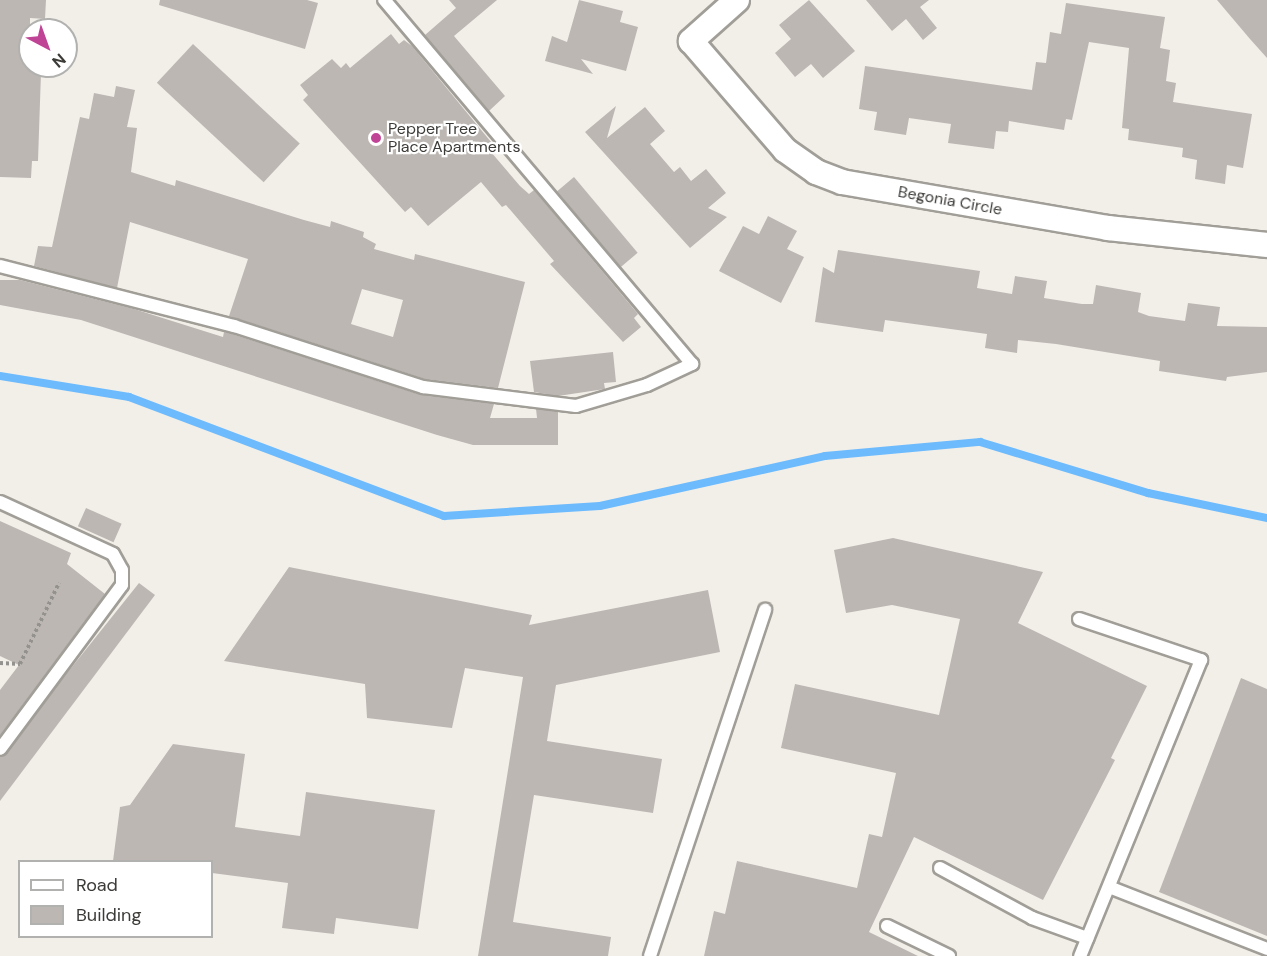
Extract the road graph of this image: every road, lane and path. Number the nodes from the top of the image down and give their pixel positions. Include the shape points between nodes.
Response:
1 (384, 0) edge
2 (737, 0) edge
3 (1267, 244) edge
4 (0, 266) edge
5 (0, 502) edge
6 (59, 583) dead end
7 (765, 610) dead end
8 (1079, 619) dead end
9 (0, 663) edge
10 (0, 749) edge
11 (940, 868) dead end
12 (1108, 887) junction
13 (887, 926) dead end
14 (1087, 938) junction
15 (1267, 949) edge
16 (650, 956) edge
17 (949, 956) edge
18 (1080, 956) edge

1 - 4 lane via 692,364 647,385 576,406 423,387 234,326
2 - 3 street, Begonia Circle via 691,41 785,150 816,172 842,182 1108,228
5 - 10 lane via 113,554 122,570 122,585
6 - 9 path via 20,664
7 - 16 lane
8 - 12 lane via 1201,660
11 - 14 lane via 1032,918
12 - 14 lane
12 - 15 lane
13 - 17 lane
14 - 18 lane

